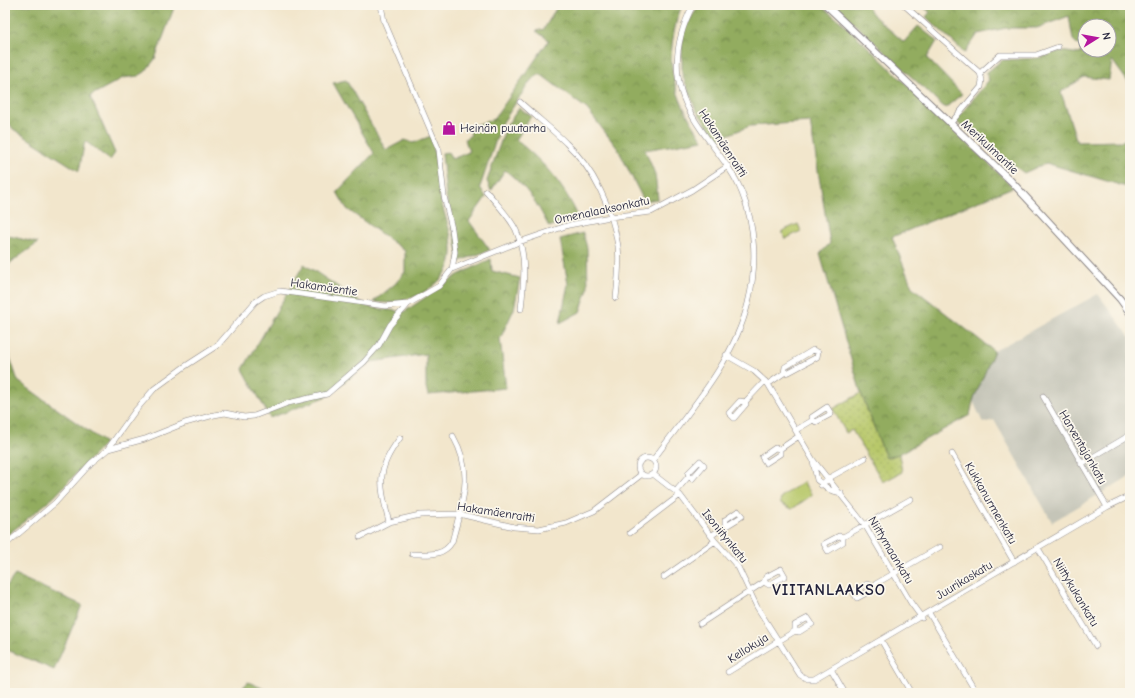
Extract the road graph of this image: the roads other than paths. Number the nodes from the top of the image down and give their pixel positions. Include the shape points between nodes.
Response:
1 (381, 5) edge
2 (693, 5) edge
3 (826, 5) edge
4 (904, 5) edge
5 (1058, 47) dead end
6 (980, 73) junction
7 (520, 102) dead end
8 (950, 124) junction
9 (728, 166) junction
10 (486, 191) dead end
11 (610, 217) junction
12 (519, 242) junction
13 (452, 269) junction
14 (616, 298) dead end
15 (408, 304) junction
16 (521, 309) dead end
17 (1130, 313) edge
18 (726, 355) junction
19 (800, 358) junction
20 (803, 364) junction
21 (784, 373) junction
22 (766, 382) junction
23 (1043, 396) dead end
24 (745, 402) dead end
25 (813, 420) dead end
26 (796, 430) junction
27 (1130, 435) edge
28 (453, 436) dead end
29 (799, 436) junction
30 (400, 438) dead end
31 (780, 449) dead end
32 (107, 450) junction
33 (952, 454) dead end
34 (865, 458) dead end
35 (653, 460) junction
36 (813, 460) junction
37 (1082, 464) junction
38 (642, 474) junction
39 (653, 474) junction
40 (689, 476) dead end
41 (829, 478) junction
42 (821, 485) junction
43 (678, 493) junction
44 (841, 493) junction
45 (1130, 496) edge
46 (911, 499) dead end
47 (1107, 507) junction
48 (459, 514) junction
49 (390, 522) junction
50 (725, 525) dead end
51 (865, 525) junction
52 (630, 533) dead end
53 (711, 536) junction
54 (360, 537) dead end
55 (843, 537) dead end
56 (715, 541) junction
57 (5, 545) edge
58 (940, 547) dead end
59 (1038, 548) junction
60 (412, 554) dead end
61 (1014, 562) junction
62 (893, 573) junction
63 (664, 577) dead end
64 (764, 582) dead end
65 (872, 586) dead end
66 (750, 590) junction
67 (929, 613) junction
68 (922, 618) junction
69 (700, 624) dead end
70 (795, 631) dead end
71 (881, 640) junction
72 (778, 641) junction
73 (1096, 646) dead end
74 (831, 670) junction
75 (728, 672) dead end
76 (807, 679) joint
77 (845, 693) edge
78 (912, 693) edge
79 (981, 693) edge

1 - 13 street, Hakamäentie via 384,21 439,150 444,196 455,252
2 - 9 street, Hakamäenraitti via 678,44 678,75 682,96 692,117
3 - 8 street, Merikulmantie
4 - 6 street
5 - 6 street via 1036,55 1000,55
6 - 8 street via 981,87
7 - 11 street via 567,143 589,169 605,200
8 - 17 street, Merikulmantie via 1011,181 1115,293
9 - 11 street, Omenalaaksonkatu via 692,190 651,212
9 - 18 street, Hakamäenraitti via 747,206 754,265 752,286 744,316
10 - 12 street via 515,229
11 - 12 street, Omenalaaksonkatu via 569,225
11 - 14 street via 618,246
12 - 13 street, Omenalaaksonkatu
12 - 16 street via 525,278
13 - 15 street, Hakamäentie via 439,286
15 - 32 street via 364,362 327,394 288,403 254,416 214,414
15 - 32 street, Hakamäentie via 385,306 280,291 264,296 218,345 154,389
18 - 22 street, Niittymaankatu via 754,371
18 - 35 street, Hakamäenraitti via 707,386
19 - 20 street
19 - 20 street via 813,350 818,352 817,357
19 - 21 street via 785,367
20 - 21 street
21 - 22 street
22 - 24 street
22 - 26 street, Niittymaankatu
23 - 37 street, Harventajankatu
25 - 26 street
26 - 29 street, Niittymaankatu
27 - 37 street
28 - 48 street via 459,446 467,482
29 - 31 street
29 - 36 street, Niittymaankatu
30 - 49 street via 383,464 381,483
32 - 57 street, Hakamäentie via 91,463 55,503
33 - 61 street, Kukkanurmenkatu
34 - 41 street
35 - 38 street via 648,458 640,461 638,466
35 - 39 street via 656,468
36 - 41 street, Niittymaankatu
36 - 42 street, Niittymaankatu via 816,480
37 - 47 street, Harventajankatu
38 - 39 street
38 - 48 street, Hakamäenraitti via 594,512 566,523 538,529 514,527
39 - 43 street, Isoniitynkatu
40 - 43 street
41 - 42 street
41 - 44 street, Niittymaankatu
42 - 44 street
43 - 52 street
43 - 53 street, Isoniitynkatu
44 - 51 street, Niittymaankatu
45 - 47 street, Juurikaskatu
46 - 51 street
47 - 59 street, Juurikaskatu
48 - 49 street, Hakamäenraitti via 420,515
48 - 60 street via 448,549 435,554
49 - 54 street, Hakamäenraitti
50 - 53 street
51 - 55 street
51 - 62 street, Niittymaankatu
53 - 56 street, Isoniitynkatu
56 - 63 street
56 - 66 street, Isoniitynkatu via 738,567
58 - 62 street
59 - 61 street, Juurikaskatu
59 - 73 street, Niittykukankatu
61 - 67 street, Juurikaskatu
62 - 65 street
62 - 68 street, Niittymaankatu
64 - 66 street
66 - 69 street
66 - 72 street, Isoniitynkatu via 757,607
67 - 68 street, Juurikaskatu
67 - 79 street via 974,689
68 - 71 street, Juurikaskatu
70 - 72 street, Kellokuja
71 - 74 street, Juurikaskatu
71 - 78 street
72 - 75 street, Kellokuja
72 - 76 street, Isoniitynkatu via 800,675
74 - 76 street, Juurikaskatu via 814,679
74 - 77 street

